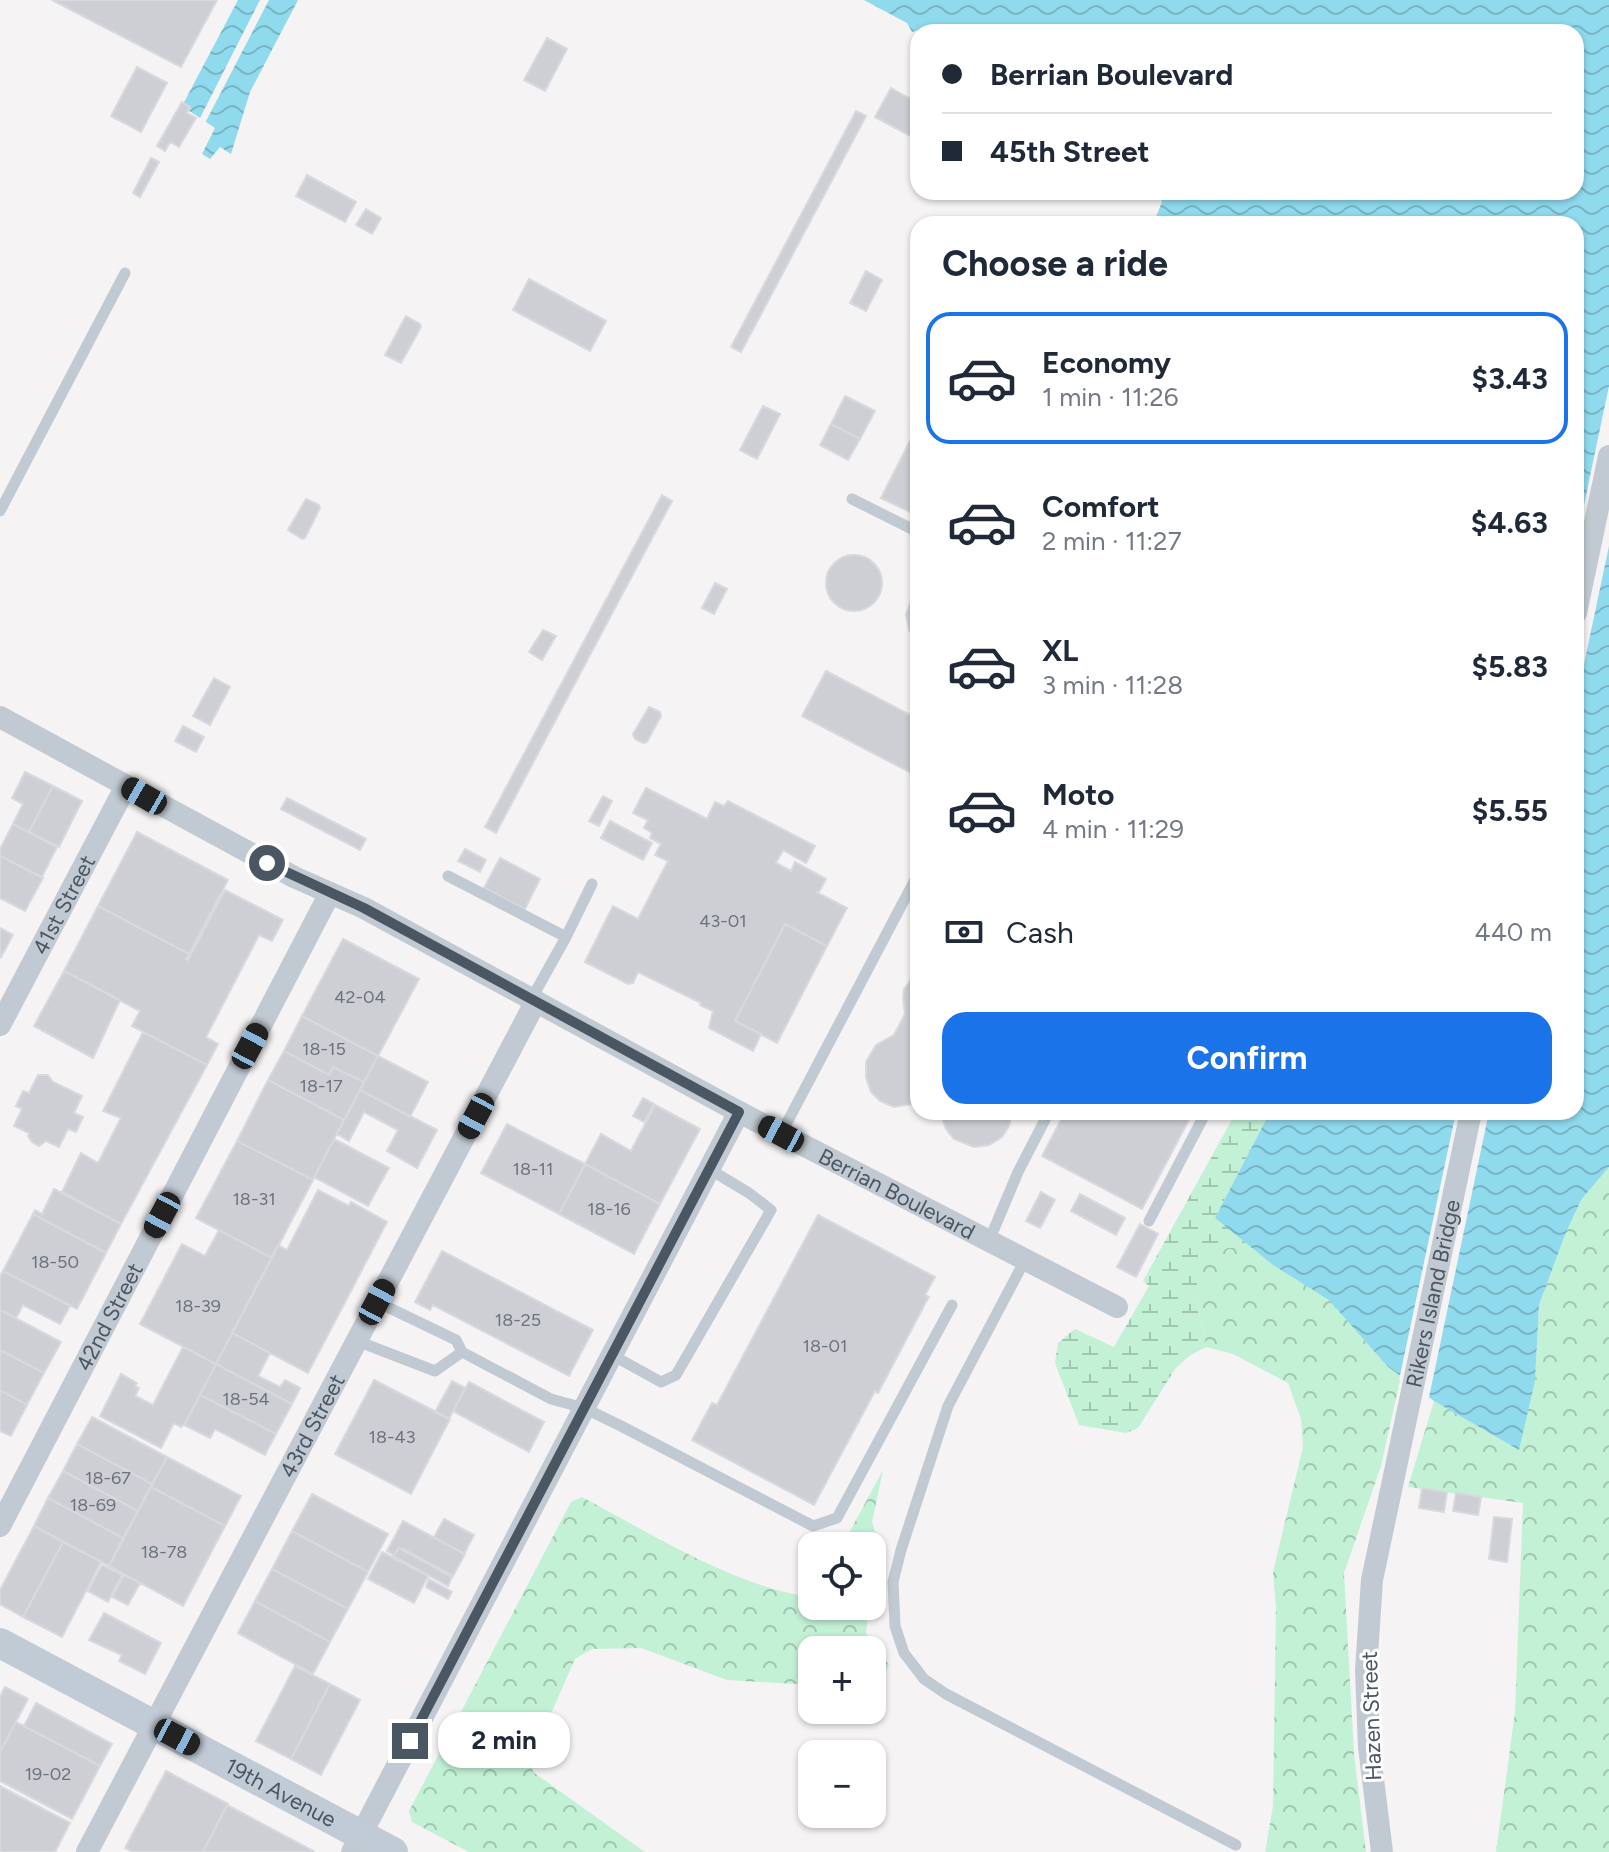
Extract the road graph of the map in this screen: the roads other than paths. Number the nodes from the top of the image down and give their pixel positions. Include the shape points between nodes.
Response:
1 (125, 273) dead end
2 (1609, 456) edge
3 (852, 499) dead end
4 (0, 511) edge
5 (910, 528) edge
6 (1584, 575) edge
7 (0, 717) edge
8 (126, 786) junction
9 (448, 876) dead end
10 (592, 884) dead end
11 (910, 889) edge
12 (330, 893) junction
13 (566, 937) junction
14 (534, 1000) junction
15 (0, 1025) edge
16 (739, 1112) junction
17 (1045, 1120) edge
18 (1202, 1120) edge
19 (1469, 1120) edge
20 (781, 1134) junction
21 (709, 1169) junction
22 (1149, 1221) dead end
23 (988, 1242) junction
24 (1025, 1260) junction
25 (377, 1302) junction
26 (952, 1305) dead end
27 (1117, 1307) dead end
28 (357, 1341) junction
29 (462, 1352) junction
30 (612, 1355) junction
31 (584, 1408) junction
32 (0, 1526) edge
33 (1372, 1580) joint
34 (0, 1643) edge
35 (154, 1724) junction
36 (356, 1844) edge
37 (1236, 1845) dead end
38 (87, 1852) edge
39 (393, 1852) edge
40 (1382, 1852) edge

1 - 4 lane
2 - 6 street
3 - 5 lane
7 - 8 street, Berrian Boulevard
8 - 12 street, Berrian Boulevard
8 - 15 street, 41st Street
9 - 13 lane
10 - 13 lane
11 - 20 lane
12 - 14 street, Berrian Boulevard
12 - 32 street, 42nd Street
13 - 14 lane
14 - 16 street, Berrian Boulevard
14 - 25 street, 43rd Street
16 - 20 street, Berrian Boulevard
16 - 21 street
17 - 23 lane
18 - 22 lane
19 - 33 street, Rikers Island Bridge
20 - 23 street, Berrian Boulevard
21 - 30 street
21 - 30 lane via 771,1210 676,1375 661,1382
23 - 24 street, Berrian Boulevard
24 - 27 street, Berrian Boulevard
24 - 37 lane via 948,1406 901,1550 892,1595 904,1653 924,1679 946,1694
25 - 28 street, 43rd Street
25 - 29 lane via 456,1340
26 - 31 lane via 837,1518 813,1526
28 - 29 lane via 435,1371
28 - 35 street, 43rd Street
29 - 31 lane via 551,1399
30 - 31 street
31 - 36 street
33 - 40 street, Hazen Street via 1366,1670
34 - 35 street, 19th Avenue
35 - 36 street, 19th Avenue
35 - 38 street, 43rd Street
36 - 39 street, 19th Avenue

